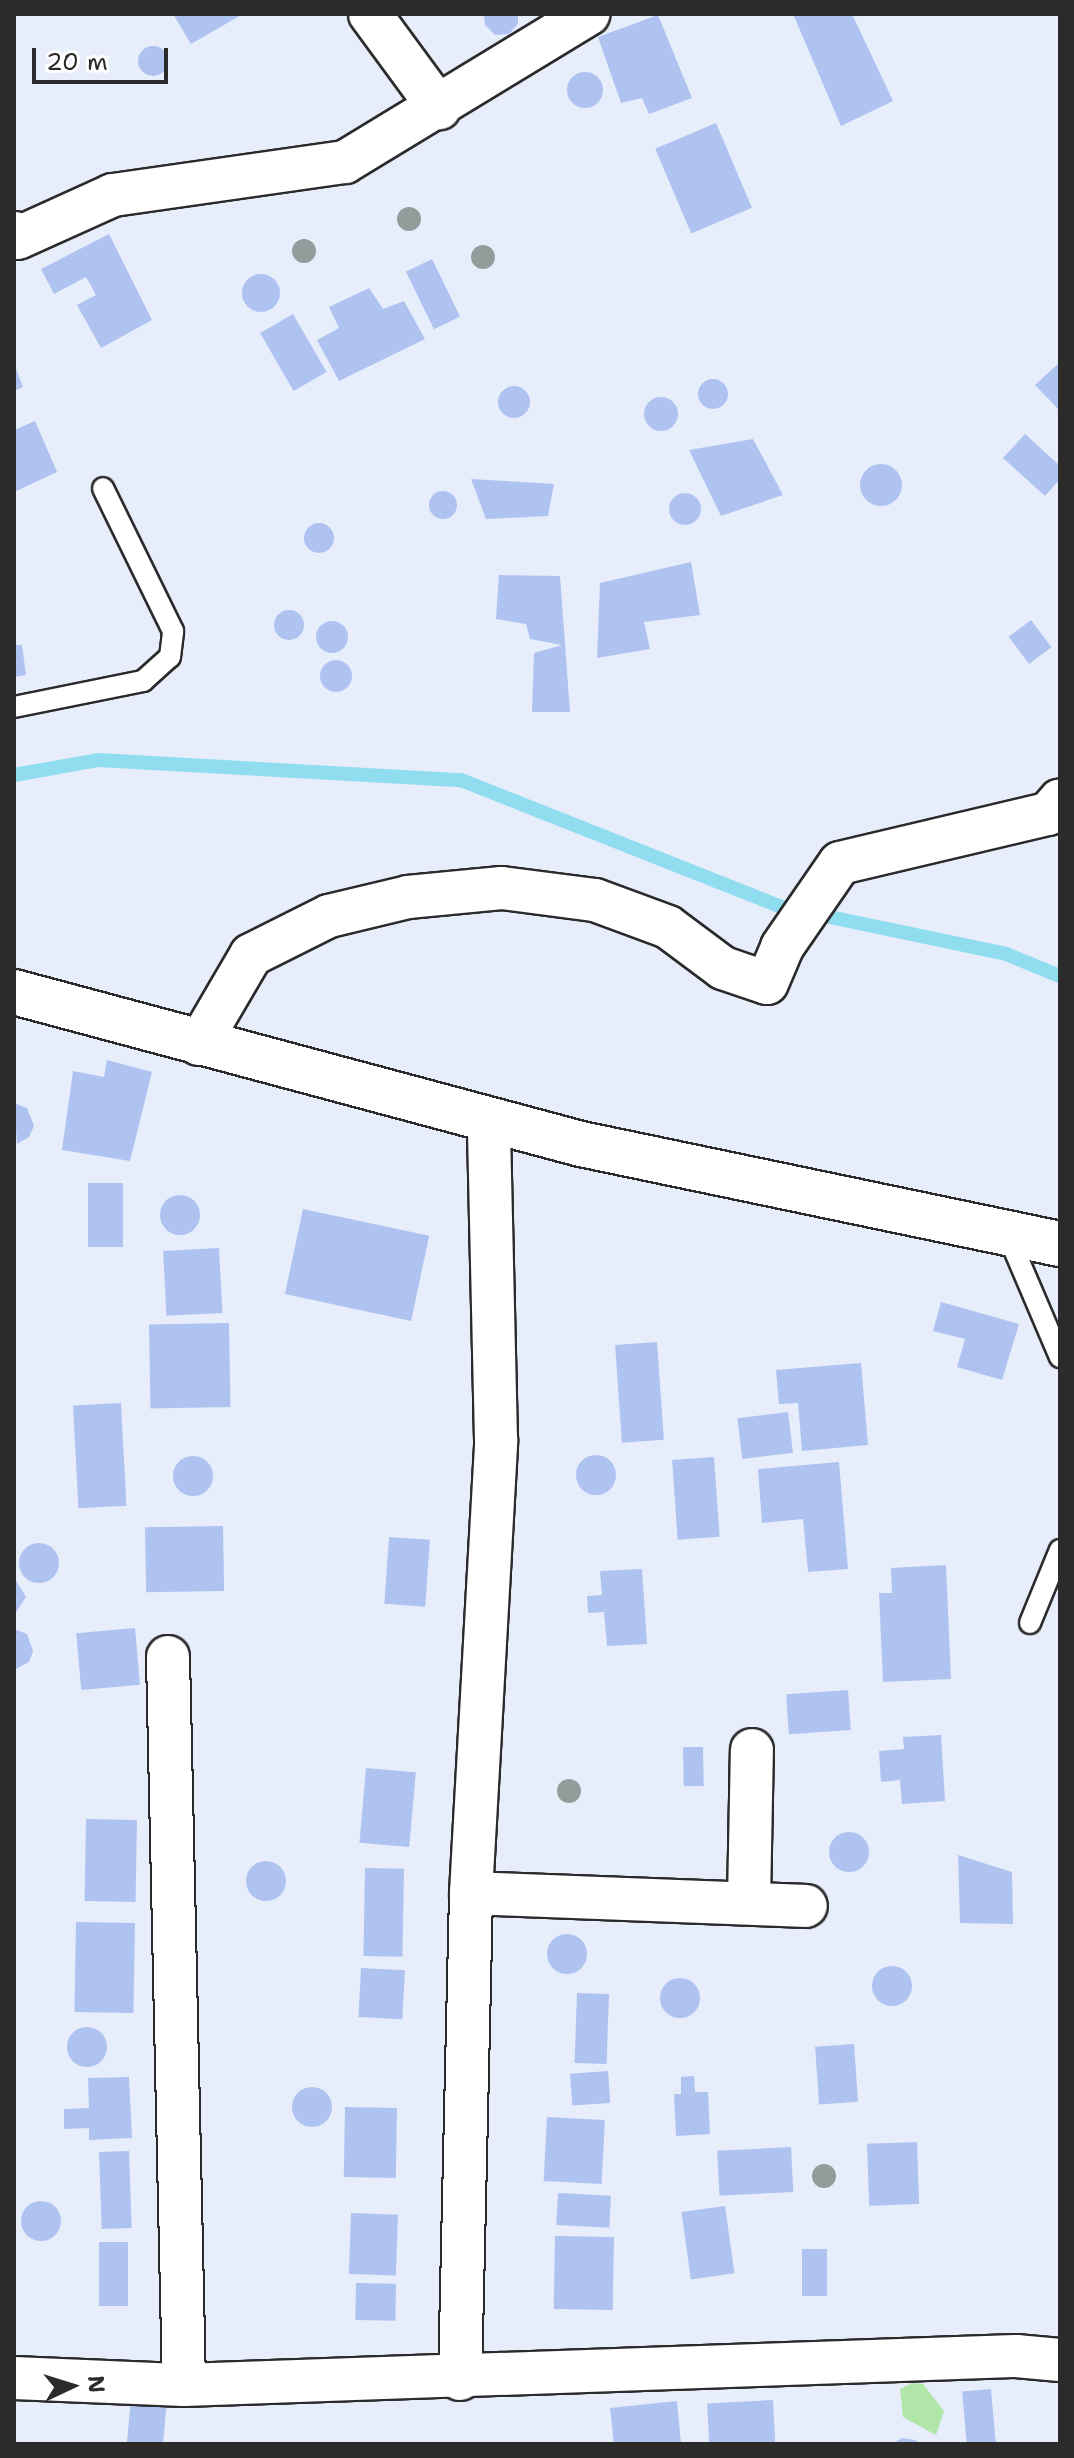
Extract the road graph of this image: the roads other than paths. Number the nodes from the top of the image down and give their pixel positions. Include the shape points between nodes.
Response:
1 (370, 14) edge
2 (588, 14) edge
3 (439, 108) junction
4 (14, 233) edge
5 (103, 488) dead end
6 (14, 707) edge
7 (1060, 800) edge
8 (14, 992) edge
9 (199, 1044) junction
10 (489, 1121) junction
11 (1007, 1233) junction
12 (1060, 1244) edge
13 (1060, 1357) edge
14 (1060, 1550) edge
15 (1030, 1623) dead end
16 (168, 1657) dead end
17 (752, 1750) dead end
18 (471, 1893) junction
19 (749, 1901) junction
20 (806, 1906) dead end
21 (1060, 2360) edge
22 (14, 2378) edge
23 (460, 2379) junction
24 (184, 2385) junction

1 - 3 street
2 - 3 street
3 - 4 street via 345,162 113,195 18,238
5 - 6 lane via 173,631 170,657 143,681
7 - 9 street via 1048,814 840,863 782,947 767,983 723,968 668,927 595,900 502,888 408,897 329,916 251,955
8 - 9 street
9 - 10 street
10 - 11 street
10 - 18 street via 496,1440
11 - 12 street
11 - 13 lane
14 - 15 lane
16 - 24 street
17 - 19 street
18 - 19 street
18 - 23 street
19 - 20 street
21 - 23 street via 1016,2356
22 - 24 street
23 - 24 street

